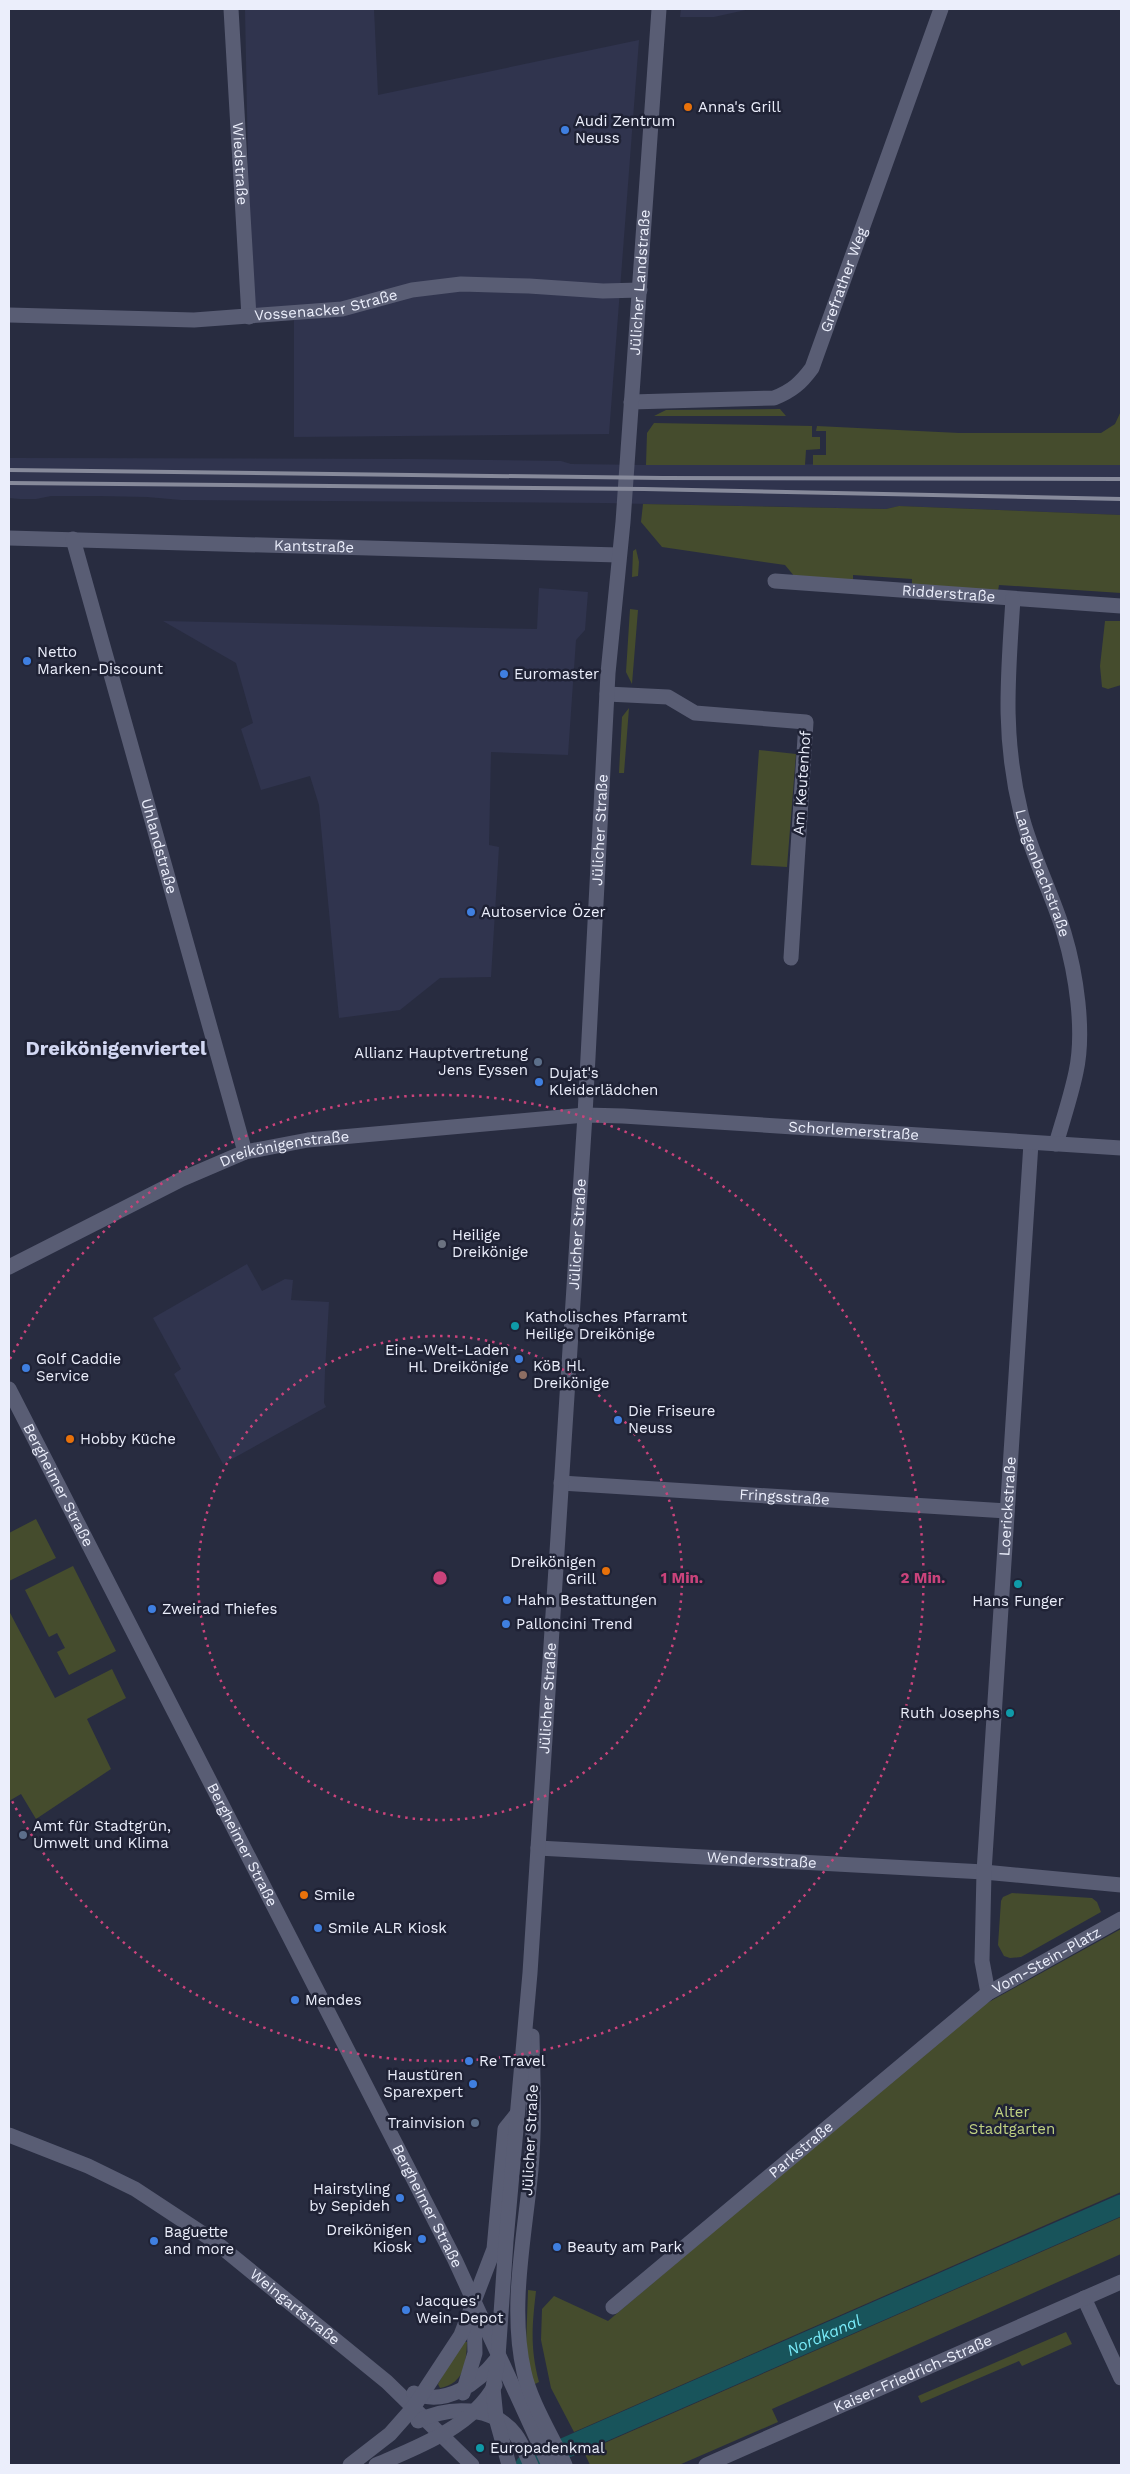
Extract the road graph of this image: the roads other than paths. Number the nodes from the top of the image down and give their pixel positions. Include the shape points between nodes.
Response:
1 (231, 9) edge
2 (659, 9) edge
3 (941, 9) edge
4 (640, 290) junction
5 (9, 314) edge
6 (249, 318) junction
7 (631, 402) junction
8 (9, 538) edge
9 (73, 539) junction
10 (618, 555) junction
11 (775, 581) dead end
12 (1013, 599) junction
13 (1121, 606) edge
14 (607, 694) junction
15 (791, 958) dead end
16 (585, 1116) junction
17 (1031, 1143) junction
18 (1056, 1144) junction
19 (1121, 1148) edge
20 (245, 1152) junction
21 (9, 1267) edge
22 (9, 1389) edge
23 (561, 1483) junction
24 (1007, 1511) junction
25 (538, 1848) junction
26 (984, 1872) junction
27 (1121, 1885) edge
28 (1121, 1919) edge
29 (530, 1972) junction
30 (988, 1993) junction
31 (517, 2114) junction
32 (9, 2135) edge
33 (1121, 2282) edge
34 (1084, 2298) junction
35 (474, 2303) junction
36 (519, 2306) junction
37 (614, 2307) dead end
38 (501, 2363) junction
39 (1121, 2378) edge
40 (493, 2388) junction
41 (465, 2389) junction
42 (420, 2407) junction
43 (456, 2411) junction
44 (474, 2411) junction
45 (496, 2418) junction
46 (444, 2433) junction
47 (544, 2438) junction
48 (508, 2462) edge
49 (350, 2465) edge
50 (376, 2465) edge
51 (472, 2465) edge
52 (531, 2465) edge
53 (549, 2465) edge
54 (565, 2465) edge
55 (706, 2465) edge

1 - 6 street, Wiedstraße
2 - 4 street, Jülicher Landstraße
3 - 7 street, Grefrather Weg via 812,368 803,380 792,391 774,398
4 - 6 street, Vossenacker Straße via 461,284 412,290 342,309
4 - 7 street, Jülicher Landstraße
5 - 6 street, Vossenacker Straße via 194,320
7 - 10 street, Jülicher Landstraße
8 - 9 street, Kantstraße
9 - 10 street, Kantstraße
9 - 20 street, Uhlandstraße
10 - 14 street, Jülicher Straße
11 - 12 street, Ridderstraße
12 - 13 street, Ridderstraße
12 - 18 street, Langenbachstraße via 1007,723 1012,770 1038,867 1064,933 1078,1003 1077,1070
14 - 15 street, Am Keutenhof via 668,697 695,713 806,722
14 - 16 street, Jülicher Straße
16 - 17 street, Schorlemerstraße via 631,1116
16 - 20 street, Dreikönigenstraße via 308,1140
16 - 23 street, Jülicher Straße
17 - 18 street, Schorlemerstraße
17 - 24 street, Loerickstraße
18 - 19 street, Schorlemerstraße
20 - 21 street, Dreikönigenstraße via 182,1179
22 - 35 street, Bergheimer Straße
23 - 24 street, Fringsstraße
23 - 25 street, Jülicher Straße
24 - 26 street, Loerickstraße
25 - 26 street, Wendersstraße
25 - 29 street, Jülicher Straße
26 - 27 street
26 - 30 street, Vom-Stein-Platz via 982,1962
28 - 30 street, Vom-Stein-Platz
29 - 31 street, Jülicher Straße
29 - 36 street, Jülicher Straße via 534,2092
30 - 37 street, Parkstraße
31 - 35 street via 505,2129 494,2249
31 - 38 street, Jülicher Straße via 505,2251
32 - 42 street, Weingartstraße via 88,2166 174,2213 214,2241
33 - 34 street, Kaiser-Friedrich-Straße
34 - 39 street
34 - 55 street, Kaiser-Friedrich-Straße
35 - 38 street, Bergheimer Straße
35 - 41 street via 474,2353
35 - 42 street via 461,2335
36 - 38 street via 514,2335
36 - 47 street via 519,2347 524,2374
38 - 40 street
38 - 41 street
38 - 47 street, Bergheimer Straße
40 - 44 street
40 - 45 street
41 - 42 street
41 - 43 street
42 - 43 street
42 - 46 street, Weingartstraße
42 - 49 street
43 - 44 street
43 - 46 street
44 - 45 street
44 - 46 street
45 - 48 street
45 - 52 street via 514,2433
46 - 50 street
46 - 51 street, Weingartstraße
47 - 53 street
47 - 54 street

